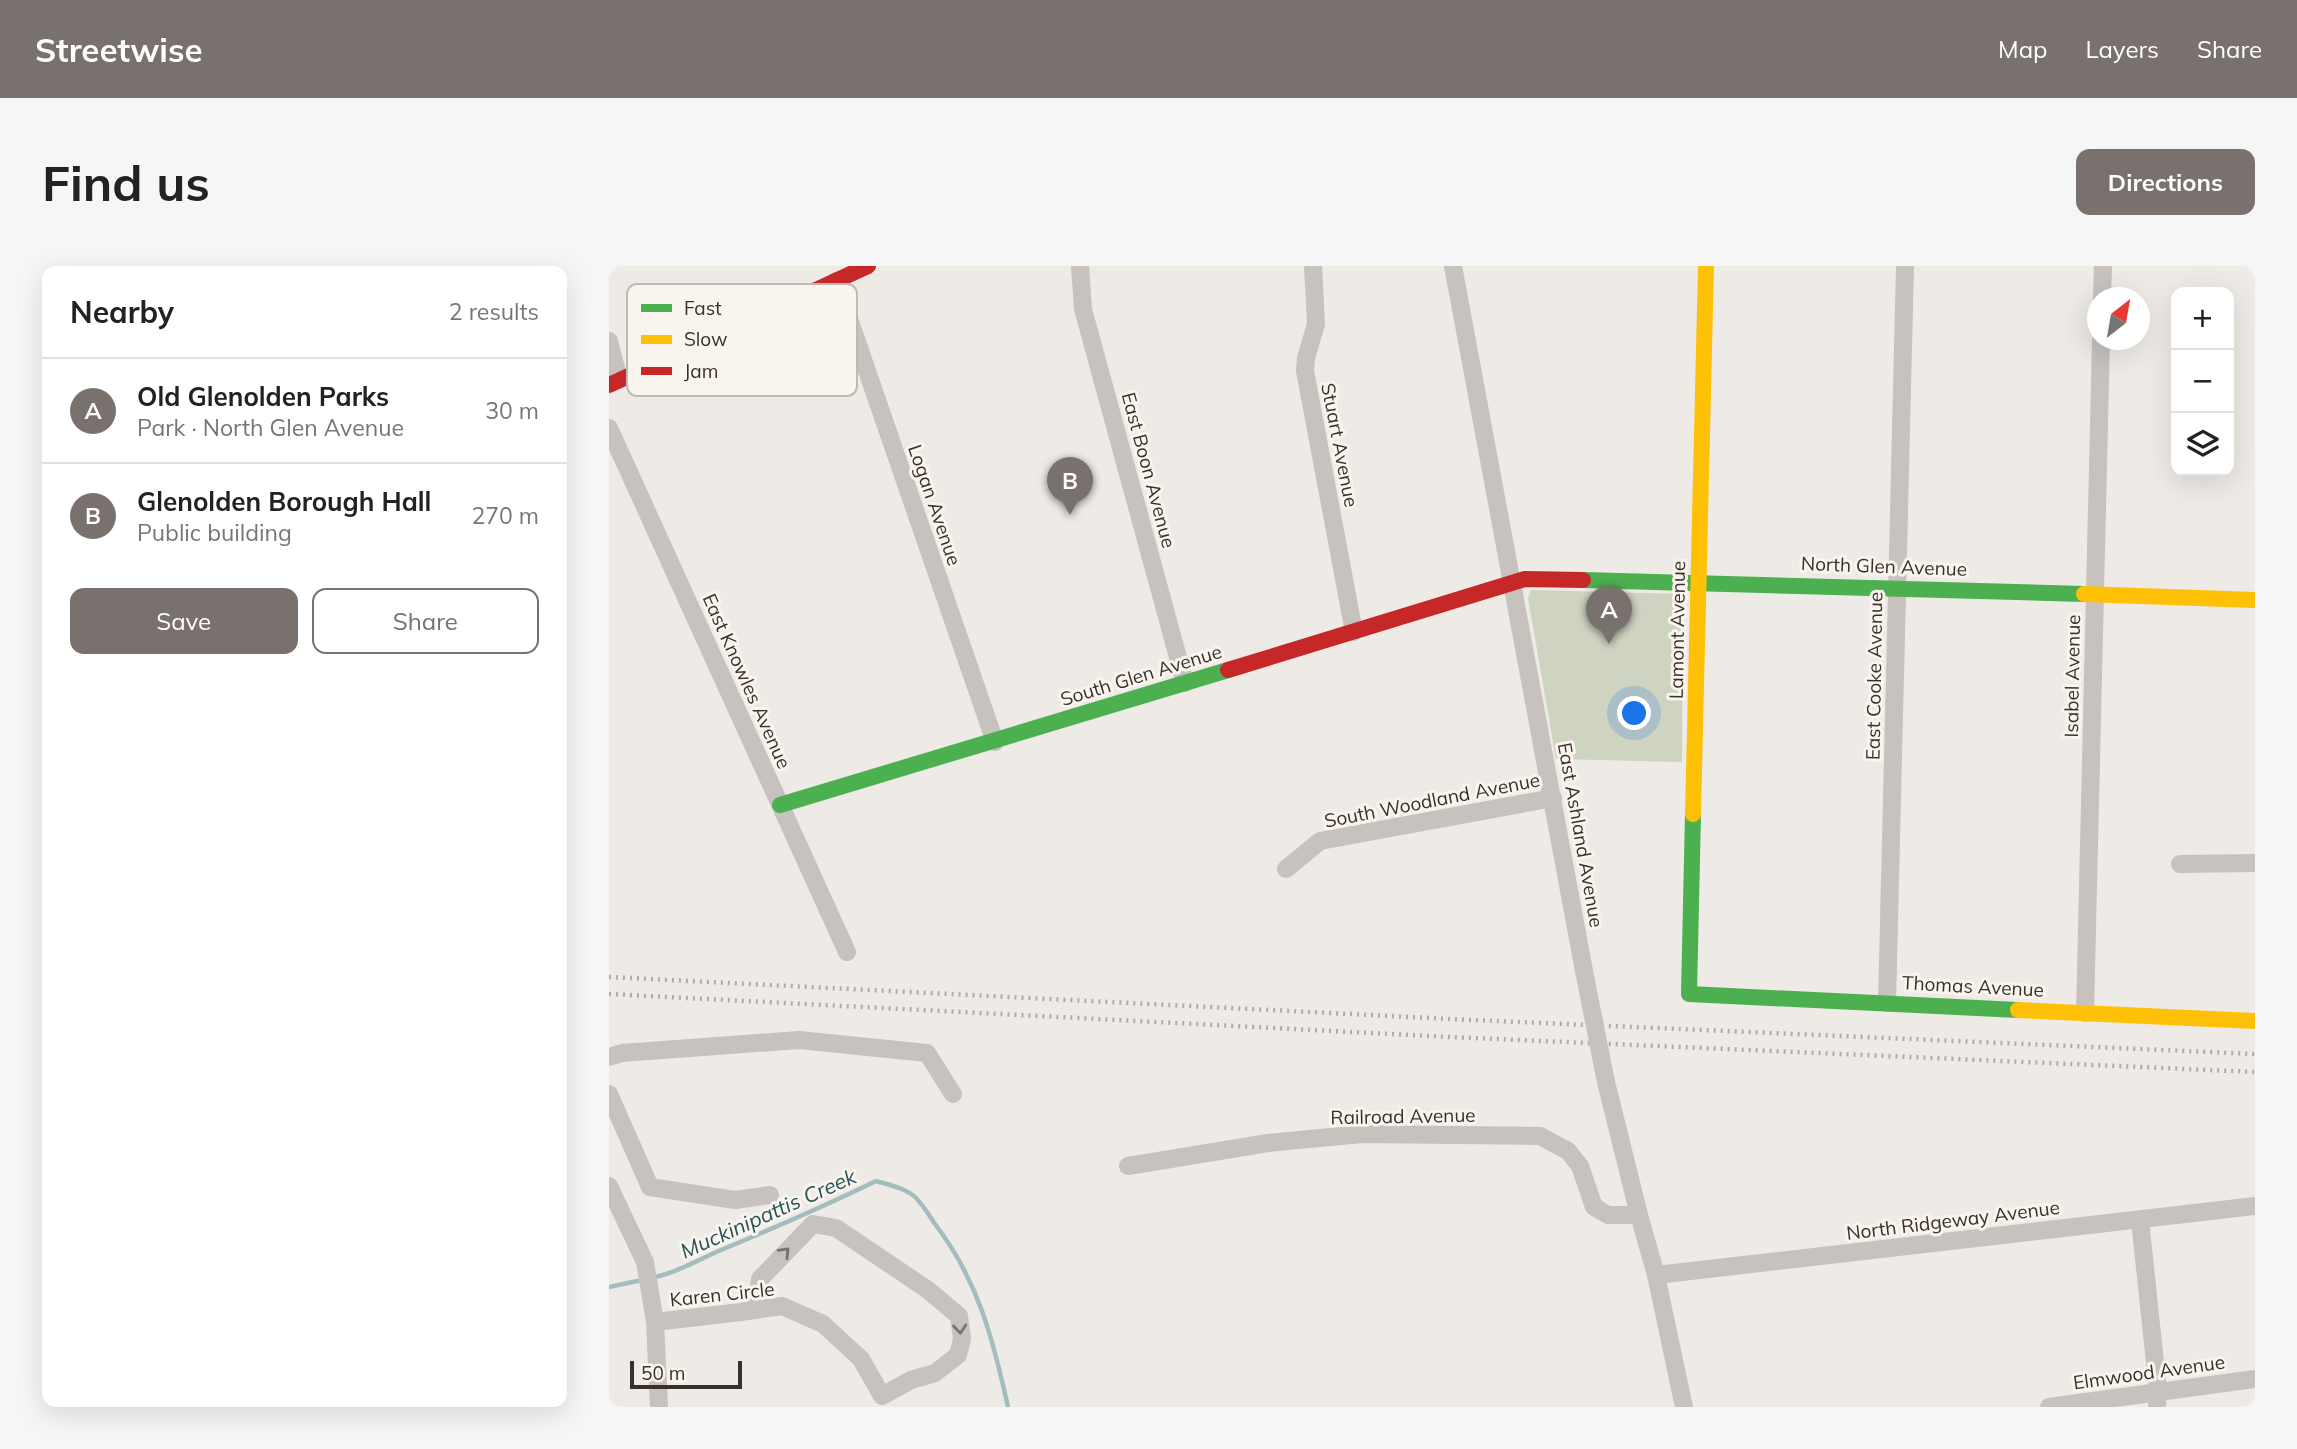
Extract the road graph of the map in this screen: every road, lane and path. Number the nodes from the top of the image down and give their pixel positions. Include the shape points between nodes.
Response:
1 (869, 266) edge
2 (1080, 266) edge
3 (1313, 266) edge
4 (1453, 266) edge
5 (1706, 266) edge
6 (1905, 266) edge
7 (2103, 266) edge
8 (836, 281) junction
9 (829, 284) edge
10 (837, 284) edge
11 (2102, 287) edge
12 (609, 341) edge
13 (857, 342) edge
14 (2101, 350) edge
15 (614, 383) edge
16 (609, 428) edge
17 (1513, 582) junction
18 (1699, 582) junction
19 (1897, 587) junction
20 (2095, 595) junction
21 (2255, 600) edge
22 (1354, 632) junction
23 (1185, 683) junction
24 (995, 742) junction
25 (1553, 798) junction
26 (780, 805) junction
27 (2255, 863) edge
28 (2180, 864) dead end
29 (1286, 869) dead end
30 (847, 952) dead end
31 (1689, 994) joint
32 (1887, 1003) junction
33 (2085, 1013) junction
34 (2255, 1021) edge
35 (609, 1058) edge
36 (609, 1094) edge
37 (953, 1094) dead end
38 (1128, 1166) dead end
39 (609, 1185) edge
40 (770, 1195) dead end
41 (2255, 1206) edge
42 (1639, 1215) junction
43 (2140, 1220) junction
44 (1656, 1275) junction
45 (755, 1310) junction
46 (654, 1314) junction
47 (2255, 1379) edge
48 (2158, 1399) edge
49 (659, 1407) edge
50 (1684, 1407) edge
51 (2049, 1407) edge

1 - 8 street
2 - 23 street, East Boon Avenue via 1083,309
3 - 22 street, Stuart Avenue via 1316,324 1305,371
4 - 17 street, East Ashland Avenue
5 - 18 street, Lamont Avenue
6 - 19 street, East Cooke Avenue
7 - 11 street
8 - 9 street
8 - 10 street, Logan Avenue
12 - 15 street
13 - 24 street, Logan Avenue
14 - 20 street, Isabel Avenue
16 - 26 street, East Knowles Avenue
17 - 18 street, North Glen Avenue via 1536,577
17 - 22 street, South Glen Avenue
17 - 25 street, East Ashland Avenue
18 - 19 street, North Glen Avenue
18 - 31 street, Lamont Avenue
19 - 20 street, North Glen Avenue
19 - 32 street, East Cooke Avenue
20 - 21 street, North Glen Avenue
20 - 33 street, Isabel Avenue
22 - 23 street, South Glen Avenue
23 - 24 street, South Glen Avenue
24 - 26 street, South Glen Avenue
25 - 29 street, South Woodland Avenue via 1320,841
25 - 42 street, East Ashland Avenue, bridge via 1584,971
26 - 30 street, East Knowles Avenue
27 - 28 street
31 - 32 street, Thomas Avenue
32 - 33 street, Thomas Avenue
33 - 34 street, Thomas Avenue
35 - 37 street via 622,1053 799,1040 863,1046 927,1054
36 - 40 street via 650,1187 734,1200
38 - 42 street, Railroad Avenue via 1268,1143 1362,1134 1540,1136 1568,1151 1580,1166 1594,1207 1608,1215
39 - 46 street via 645,1262
41 - 43 street, North Ridgeway Avenue
42 - 44 street, East Ashland Avenue
43 - 44 street, North Ridgeway Avenue
43 - 48 street
44 - 50 street, East Ashland Avenue
45 -> 45 street, Karen Circle via 760,1279 813,1224 836,1228 928,1290 959,1316 962,1339 958,1355 935,1373 882,1395 861,1359 823,1324 782,1306
45 - 46 street, Karen Circle
46 - 49 street
47 - 48 street, Elmwood Avenue
48 - 51 street, Elmwood Avenue

